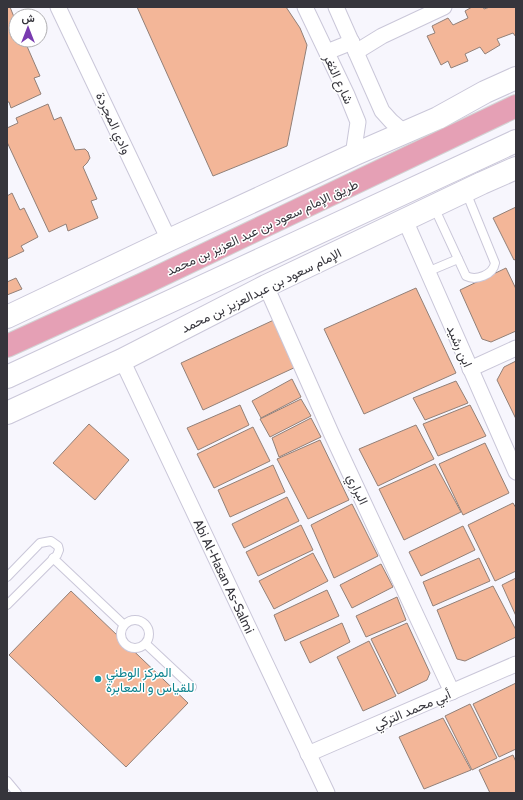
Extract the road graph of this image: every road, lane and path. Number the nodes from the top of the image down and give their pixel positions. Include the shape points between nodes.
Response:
1 (58, 7) edge
2 (305, 7) edge
3 (336, 7) edge
4 (444, 7) edge
5 (354, 47) junction
6 (327, 52) junction
7 (516, 78) edge
8 (516, 92) edge
9 (516, 106) edge
10 (438, 118) junction
11 (405, 133) junction
12 (516, 141) edge
13 (354, 155) junction
14 (516, 157) edge
15 (516, 168) edge
16 (474, 187) junction
17 (434, 206) junction
18 (405, 220) junction
19 (169, 240) junction
20 (458, 259) junction
21 (428, 272) junction
22 (266, 286) junction
23 (7, 317) edge
24 (7, 346) edge
25 (516, 348) edge
26 (122, 360) junction
27 (470, 369) junction
28 (8, 377) edge
29 (7, 412) edge
30 (516, 472) edge
31 (53, 558) junction
32 (7, 577) edge
33 (7, 605) edge
34 (124, 625) junction
35 (146, 644) junction
36 (516, 664) edge
37 (192, 687) dead end
38 (452, 692) junction
39 (308, 754) junction
40 (7, 781) edge
41 (17, 793) edge
42 (326, 793) edge

1 - 19 street, وادي المجردة
2 - 6 street, شارع الثغر
3 - 5 street, شارع الثغر
4 - 5 street
5 - 6 street
5 - 11 street, شارع الثغر via 382,111
6 - 13 street, شارع الثغر via 358,122
7 - 10 main road
8 - 10 main road via 464,112
9 - 24 main road, طريق الإمام سعود بن عبد العزيز بن محمد via 144,284
10 - 11 main road
11 - 13 main road
12 - 28 main road
13 - 19 main road
14 - 16 main road
15 - 16 main road, الإمام سعود بن عبدالعزيز بن محمد
16 - 17 main road, الإمام سعود بن عبدالعزيز بن محمد
16 - 20 lane via 495,263 494,268 492,272 470,278 466,276
17 - 18 main road, الإمام سعود بن عبدالعزيز بن محمد
17 - 20 lane
18 - 21 street, ابن رشيد
18 - 22 main road, الإمام سعود بن عبدالعزيز بن محمد
19 - 23 main road
20 - 21 lane
21 - 27 street, ابن رشيد
22 - 26 main road, الإمام سعود بن عبدالعزيز بن محمد
22 - 28 main road
22 - 38 street, البراري via 332,435
25 - 27 street
26 - 29 main road, الإمام سعود بن عبدالعزيز بن محمد
26 - 39 street, Abi Al-Hasan As-Salmi
27 - 30 street, ابن رشيد
31 - 32 lane via 59,550 58,546 51,541 40,543
31 - 33 lane
31 - 34 lane
34 - 35 lane via 120,636 124,644 131,648 139,648
34 - 35 lane via 135,619 143,622 150,636
35 - 37 lane
36 - 38 street, أبي محمد التركي
38 - 39 street, أبي محمد التركي
39 - 42 street, Abi Al-Hasan As-Salmi
40 - 41 lane

